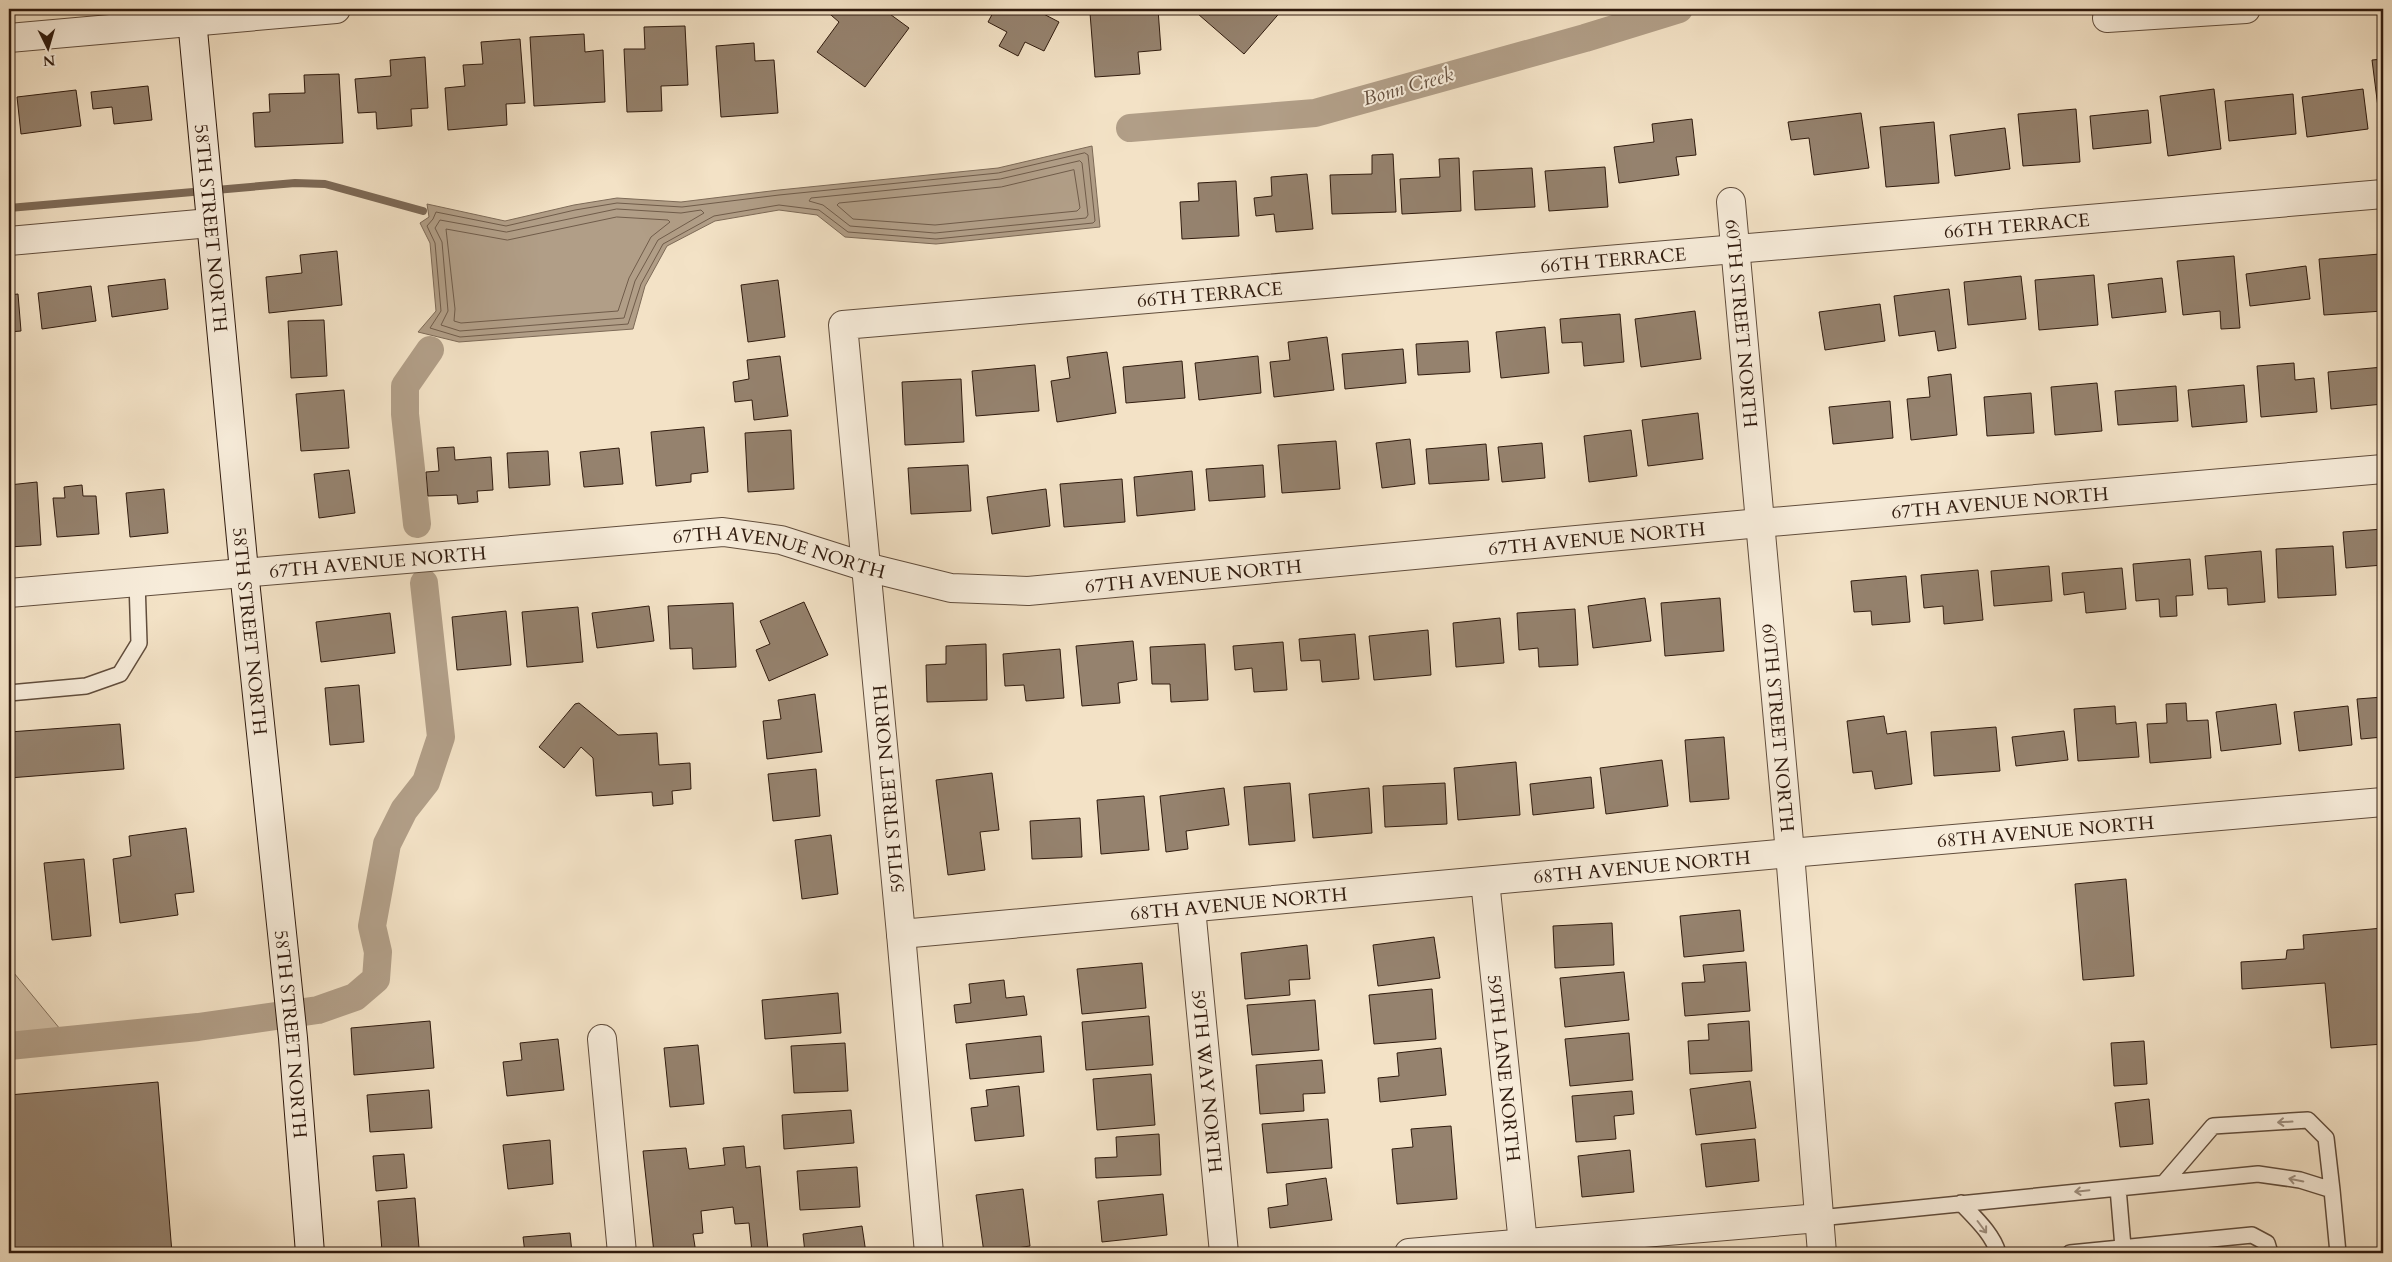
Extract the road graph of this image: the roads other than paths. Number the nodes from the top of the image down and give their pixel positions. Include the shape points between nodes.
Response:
1 (336, 9) edge
2 (2246, 9) edge
3 (191, 15) edge
4 (2108, 18) dead end
5 (9, 38) edge
6 (2383, 194) edge
7 (1731, 202) dead end
8 (209, 216) junction
9 (9, 241) edge
10 (1736, 249) junction
11 (843, 325) joint
12 (2383, 469) edge
13 (1760, 523) junction
14 (866, 567) junction
15 (244, 571) junction
16 (137, 581) junction
17 (9, 593) edge
18 (9, 693) edge
19 (2383, 802) edge
20 (1790, 853) junction
21 (1485, 881) junction
22 (1191, 908) junction
23 (901, 934) junction
24 (602, 1039) dead end
25 (2164, 1183) junction
26 (2118, 1188) junction
27 (2332, 1190) junction
28 (1961, 1204) junction
29 (1819, 1218) junction
30 (1523, 1248) edge
31 (2123, 1248) junction
32 (310, 1253) edge
33 (622, 1253) edge
34 (929, 1253) edge
35 (1224, 1253) edge
36 (1409, 1253) edge
37 (1822, 1253) edge
38 (1998, 1253) edge
39 (2070, 1253) edge
40 (2270, 1253) edge
41 (2338, 1253) edge

1 - 3 street
2 - 4 street
3 - 5 street
3 - 8 street, 58TH STREET NORTH
6 - 10 street, 66TH TERRACE
7 - 10 street, 60TH STREET NORTH
8 - 9 street
8 - 15 street, 58TH STREET NORTH
10 - 11 street, 66TH TERRACE
10 - 13 street, 60TH STREET NORTH
11 - 14 street, 59TH STREET NORTH
12 - 13 street, 67TH AVENUE NORTH
13 - 14 street, 67TH AVENUE NORTH via 1028,591 951,588
13 - 20 street, 60TH STREET NORTH
14 - 15 street, 67TH AVENUE NORTH via 781,540 723,532
14 - 23 street, 59TH STREET NORTH
15 - 16 street, 67TH AVENUE NORTH
15 - 32 street, 58TH STREET NORTH via 293,1038
16 - 17 street, 67TH AVENUE NORTH
16 - 18 lane via 138,644 120,674 86,686
19 - 20 street, 68TH AVENUE NORTH
20 - 21 street, 68TH AVENUE NORTH
20 - 29 street, 60TH STREET NORTH
21 - 22 street, 68TH AVENUE NORTH
21 - 30 street, 59TH LANE NORTH
22 - 23 street, 68TH AVENUE NORTH
22 - 35 street, 59TH WAY NORTH
23 - 34 street, 59TH STREET NORTH
24 - 33 street
25 - 26 lane
27 -> 25 lane via 2300,1180 2258,1174
27 -> 25 lane via 2326,1138 2308,1120 2213,1126
26 -> 28 lane
26 - 31 lane
27 - 41 lane
28 - 29 lane
28 -> 38 lane via 1978,1222
29 - 30 street
29 - 37 street, 60TH STREET NORTH
30 - 36 street
31 - 39 lane
31 - 40 lane via 2252,1235 2267,1243

